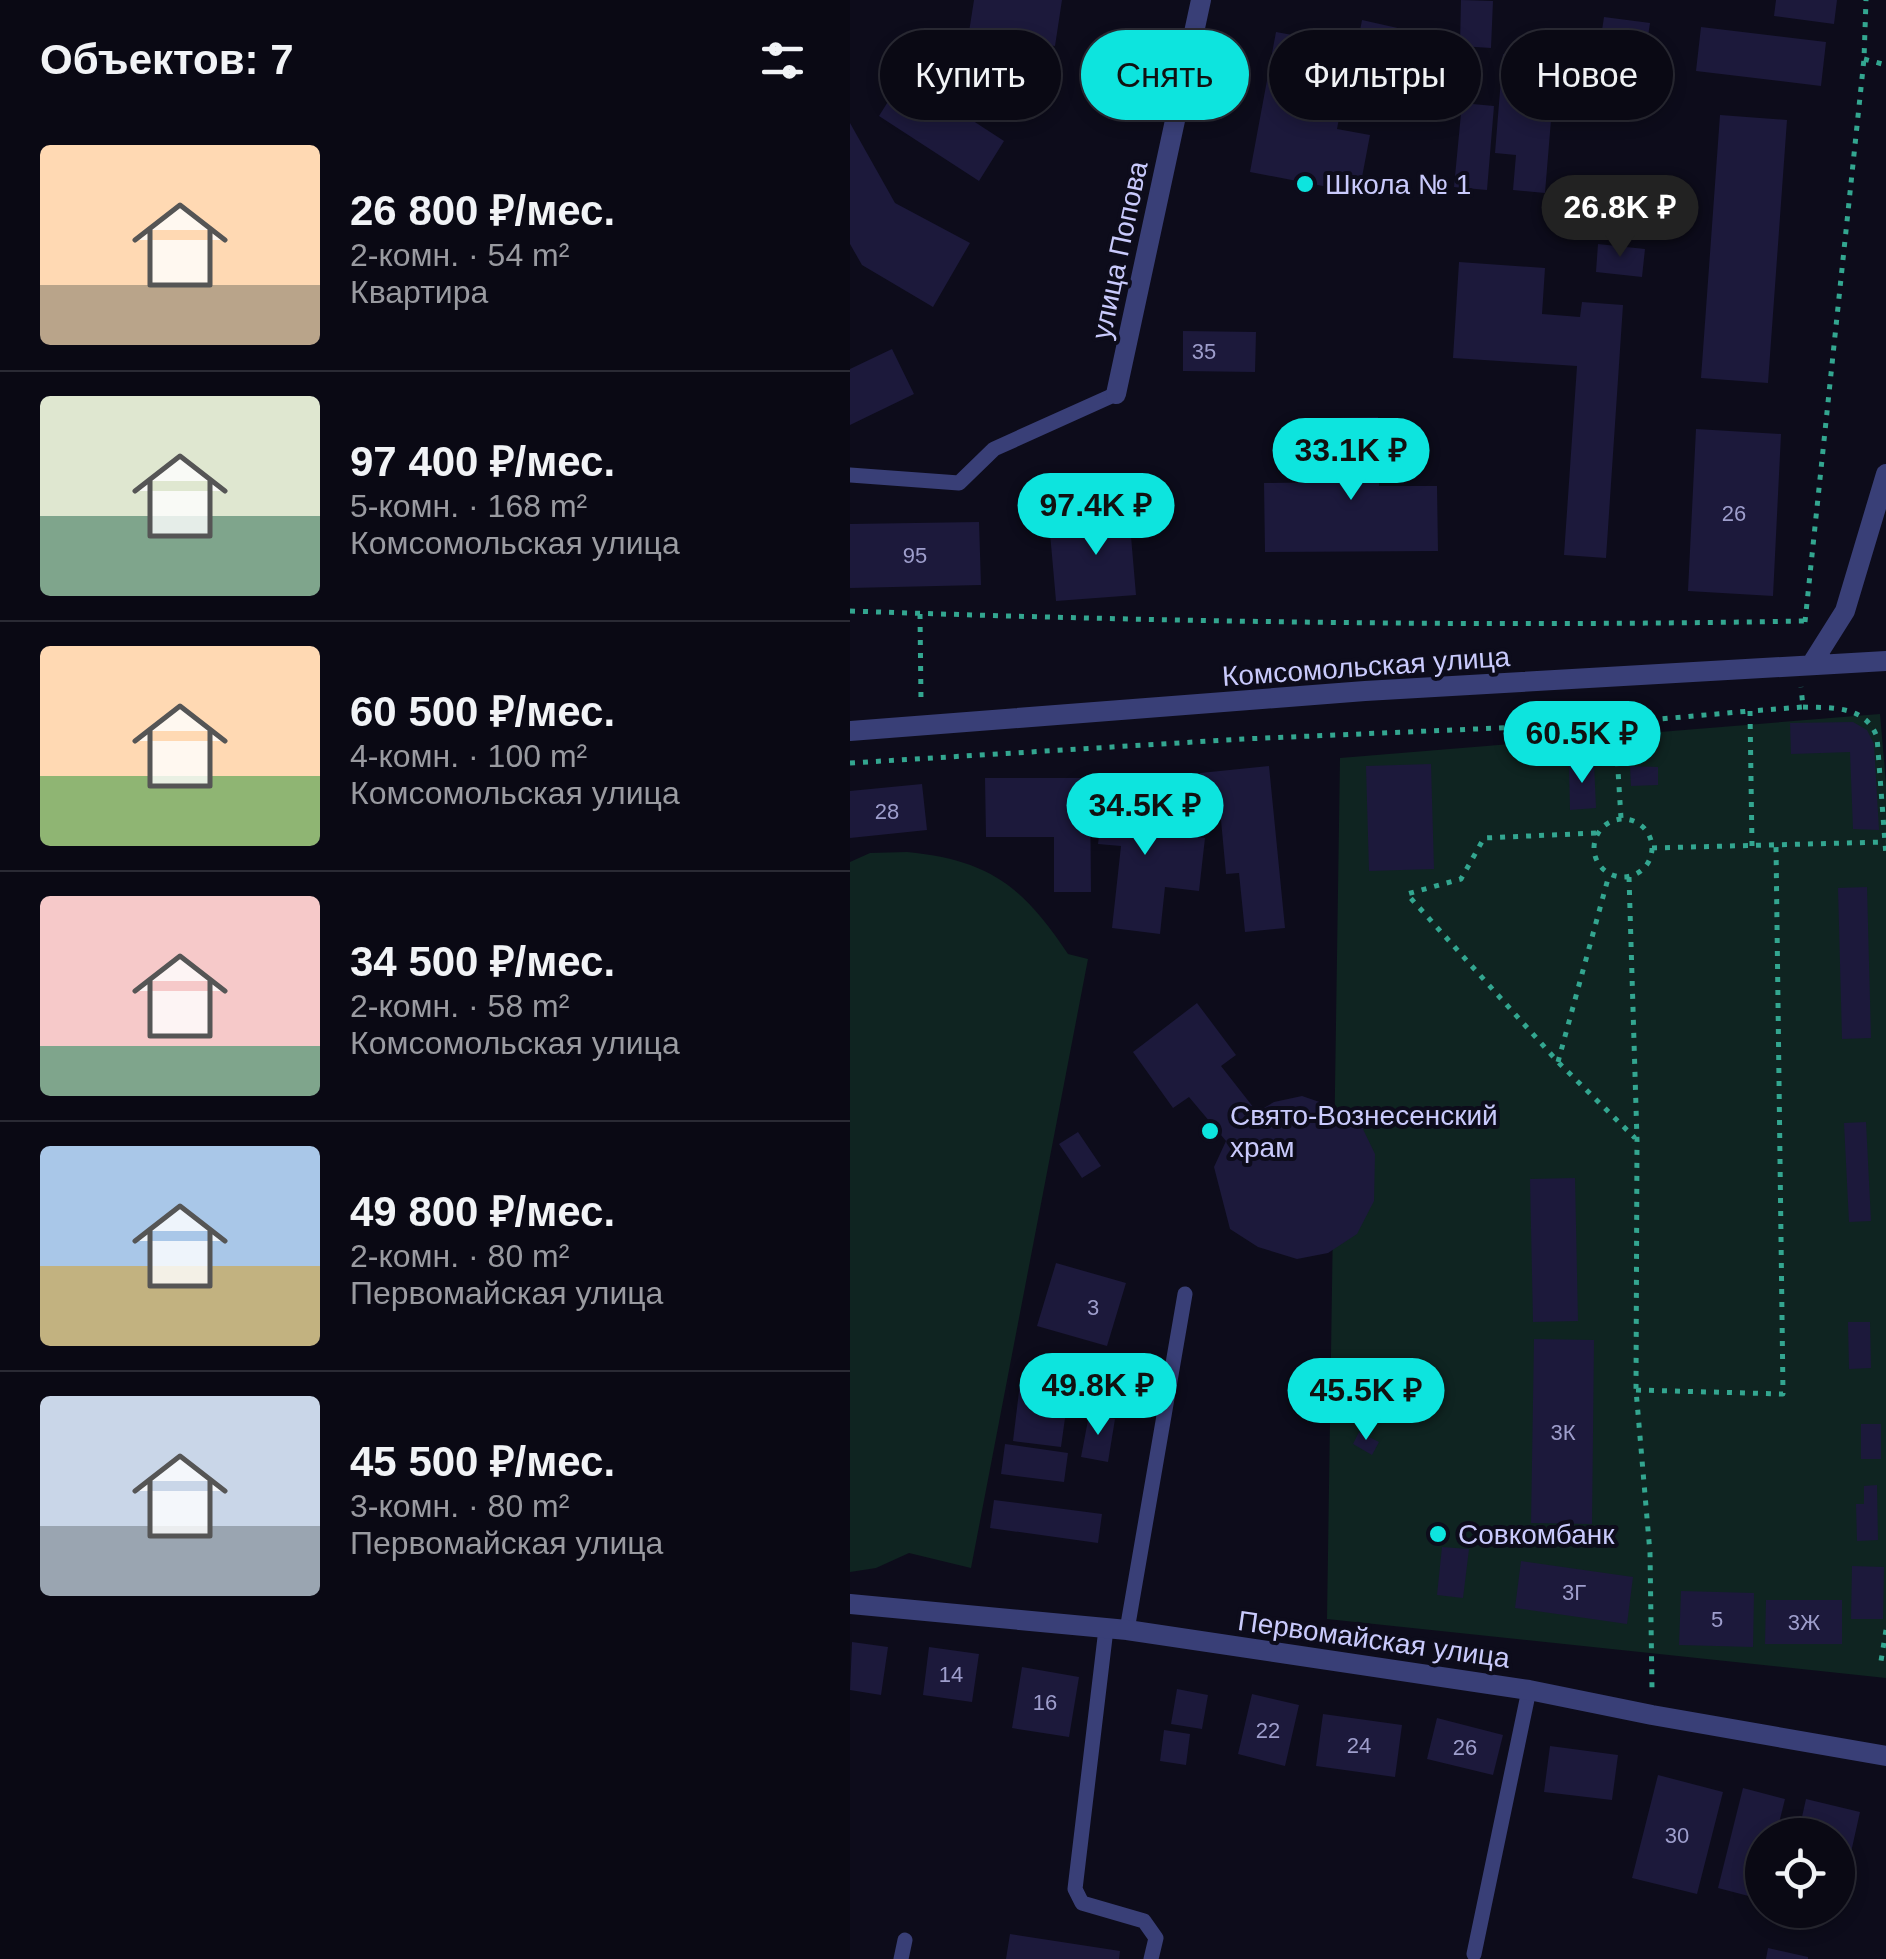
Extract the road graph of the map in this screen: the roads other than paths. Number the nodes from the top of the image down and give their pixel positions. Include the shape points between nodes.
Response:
1 (1201, 0) edge
2 (1116, 394) joint
3 (1886, 474) edge
4 (850, 475) edge
5 (1886, 660) edge
6 (1806, 666) junction
7 (850, 731) edge
8 (1186, 1294) dead end
9 (850, 1604) edge
10 (1117, 1630) junction
11 (1528, 1690) junction
12 (1886, 1756) edge
13 (905, 1940) dead end
14 (1474, 1954) dead end
15 (900, 1959) edge
16 (1151, 1959) edge

1 - 2 street, улица Попова
2 - 4 lane via 994,448 959,483
3 - 6 street via 1845,611
5 - 6 street, Комсомольская улица
6 - 7 street, Комсомольская улица
8 - 10 lane
9 - 10 street, Первомайская улица
10 - 11 street, Первомайская улица
10 - 16 lane via 1075,1889 1082,1903 1144,1921 1156,1938
11 - 12 street, Первомайская улица
11 - 14 lane
13 - 15 lane

